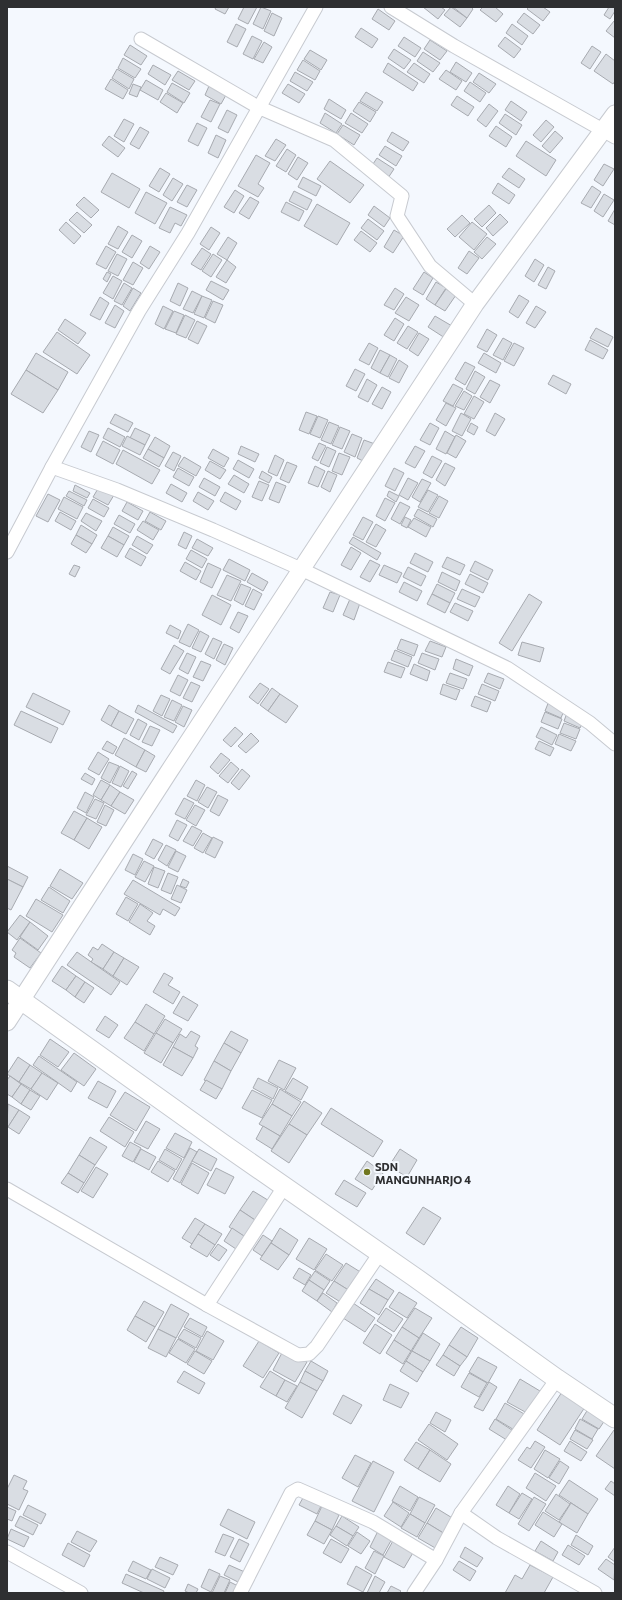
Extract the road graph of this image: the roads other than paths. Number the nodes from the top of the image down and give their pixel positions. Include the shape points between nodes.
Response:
1 (316, 7) edge
2 (391, 7) edge
3 (141, 39) dead end
4 (258, 107) junction
5 (615, 114) edge
6 (609, 134) edge
7 (475, 304) junction
8 (52, 467) junction
9 (7, 552) edge
10 (301, 569) junction
11 (615, 744) edge
12 (14, 995) edge
13 (7, 1022) edge
14 (284, 1187) junction
15 (7, 1189) edge
16 (380, 1253) junction
17 (207, 1305) junction
18 (557, 1379) junction
19 (615, 1418) edge
20 (461, 1513) junction
21 (7, 1552) edge
22 (436, 1560) junction
23 (81, 1593) edge
24 (240, 1593) edge
25 (414, 1593) edge
26 (595, 1593) edge

1 - 4 street
2 - 6 street
3 - 4 street
4 - 7 street via 334,140 402,196 397,216 430,266
4 - 8 street
5 - 6 street
6 - 7 street
7 - 10 street
8 - 9 street
8 - 10 street via 117,490
10 - 11 street via 507,668 590,723
10 - 12 street
12 - 13 street
12 - 14 main road
14 - 16 main road
14 - 17 street
15 - 17 street
16 - 17 street via 309,1354 298,1355
16 - 18 main road
18 - 19 main road
18 - 20 street
20 - 22 street
20 - 26 street via 498,1538
21 - 23 street
22 - 24 street via 373,1522 298,1489 291,1493
22 - 25 street

